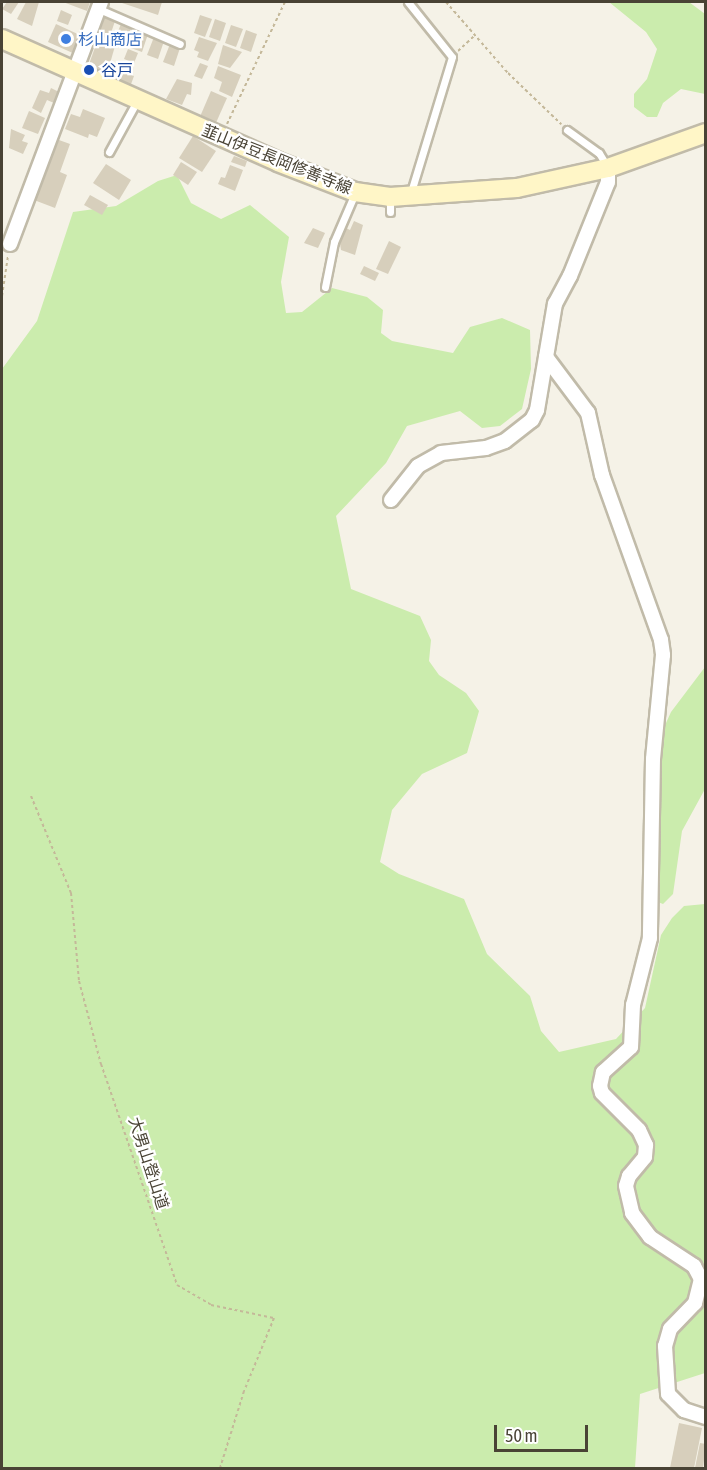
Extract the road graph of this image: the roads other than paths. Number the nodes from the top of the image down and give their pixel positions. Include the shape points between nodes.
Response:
1 (408, 2) edge
2 (100, 5) edge
3 (2, 39) edge
4 (180, 44) dead end
5 (78, 72) junction
6 (138, 99) junction
7 (567, 130) road end
8 (705, 133) edge
9 (109, 152) dead end
10 (608, 168) junction
11 (355, 192) junction
12 (409, 197) junction
13 (10, 244) road end
14 (325, 287) dead end
15 (546, 357) junction
16 (391, 500) dead end
17 (705, 1417) edge

1 - 12 lane via 452,57
2 - 4 lane
2 - 5 street
3 - 5 main road, 韮山伊豆長岡修善寺線
5 - 6 main road, 韮山伊豆長岡修善寺線
5 - 13 street
6 - 9 lane
6 - 11 main road, 韮山伊豆長岡修善寺線 via 221,138
7 - 10 lane via 599,153
8 - 10 main road, 韮山伊豆長岡修善寺線
10 - 12 main road, 韮山伊豆長岡修善寺線 via 517,188
10 - 15 street via 609,177 595,213 555,304
11 - 12 main road, 韮山伊豆長岡修善寺線 via 390,205
11 - 14 lane via 334,242
15 - 16 street via 532,420 505,441 486,448 441,453 418,466
15 - 17 street via 588,413 602,475 661,640 663,655 653,759 650,938 633,1005 631,1047 603,1072 600,1086 639,1130 646,1145 645,1157 626,1186 632,1213 650,1237 694,1266 701,1279 695,1303 670,1329 664,1346 668,1394 684,1410

